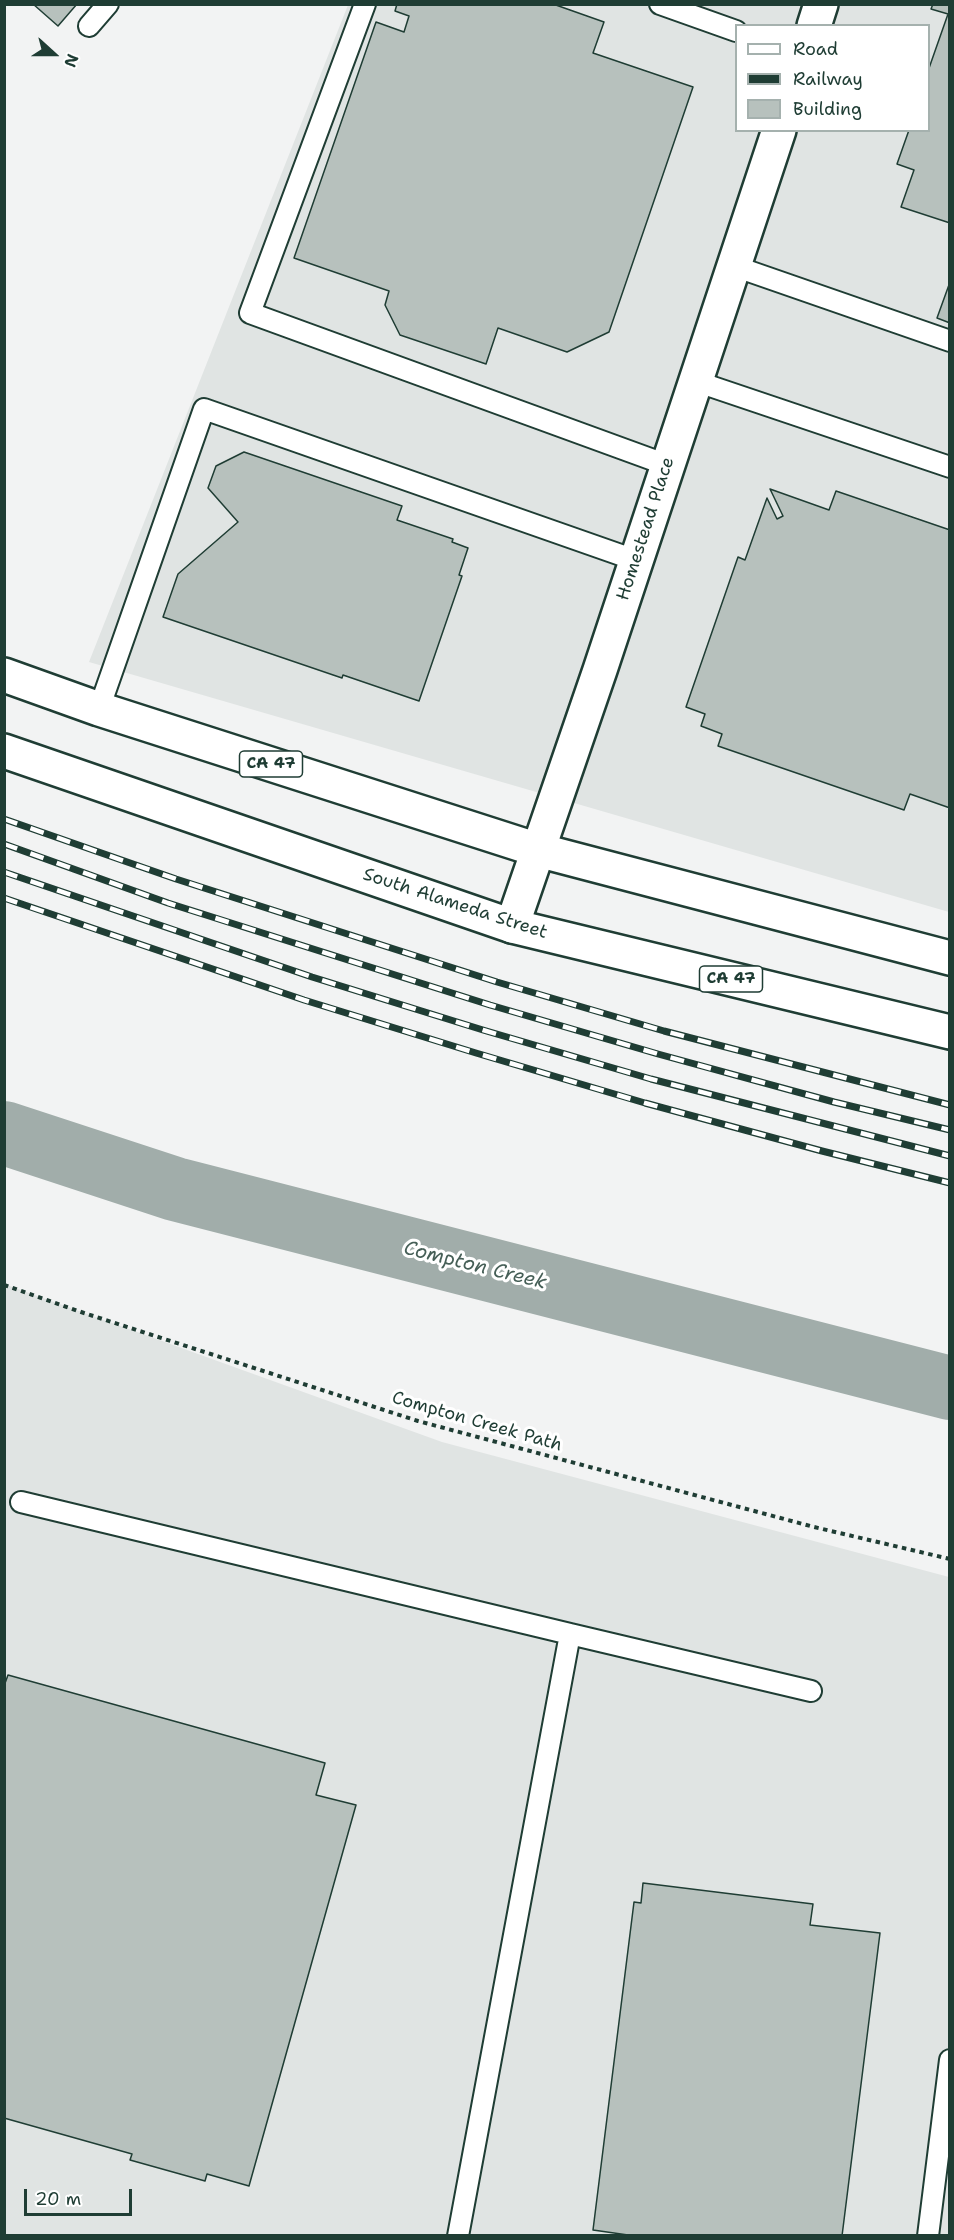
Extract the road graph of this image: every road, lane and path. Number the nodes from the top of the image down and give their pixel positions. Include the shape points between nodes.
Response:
1 (108, 4) edge
2 (365, 4) edge
3 (660, 4) edge
4 (821, 4) edge
5 (815, 24) edge
6 (88, 26) dead end
7 (735, 31) edge
8 (778, 132) edge
9 (734, 266) junction
10 (950, 341) edge
11 (695, 381) junction
12 (667, 465) junction
13 (950, 467) edge
14 (635, 560) junction
15 (4, 675) edge
16 (99, 709) junction
17 (4, 751) edge
18 (538, 850) junction
19 (512, 926) junction
20 (950, 957) edge
21 (950, 1032) edge
22 (4, 1285) edge
23 (21, 1502) dead end
24 (950, 1559) edge
25 (570, 1634) junction
26 (811, 1691) dead end
27 (950, 2060) edge
28 (458, 2235) edge
29 (928, 2235) edge

1 - 6 lane
2 - 12 lane via 250,313
3 - 7 lane
4 - 5 main road
8 - 9 main road, Homestead Place
9 - 10 lane
9 - 11 main road, Homestead Place
11 - 12 main road, Homestead Place
11 - 13 lane
12 - 14 main road, Homestead Place
14 - 16 lane via 204,409
14 - 18 main road, Homestead Place
15 - 16 main road, CA 47
16 - 18 main road, CA 47
17 - 19 main road, South Alameda Street / CA 47
18 - 19 main road, Homestead Place
18 - 20 main road, CA 47
19 - 21 main road, South Alameda Street / CA 47
22 - 24 path, Compton Creek Path via 418,1421 814,1527
23 - 25 lane
25 - 26 lane
25 - 28 lane
27 - 29 lane

